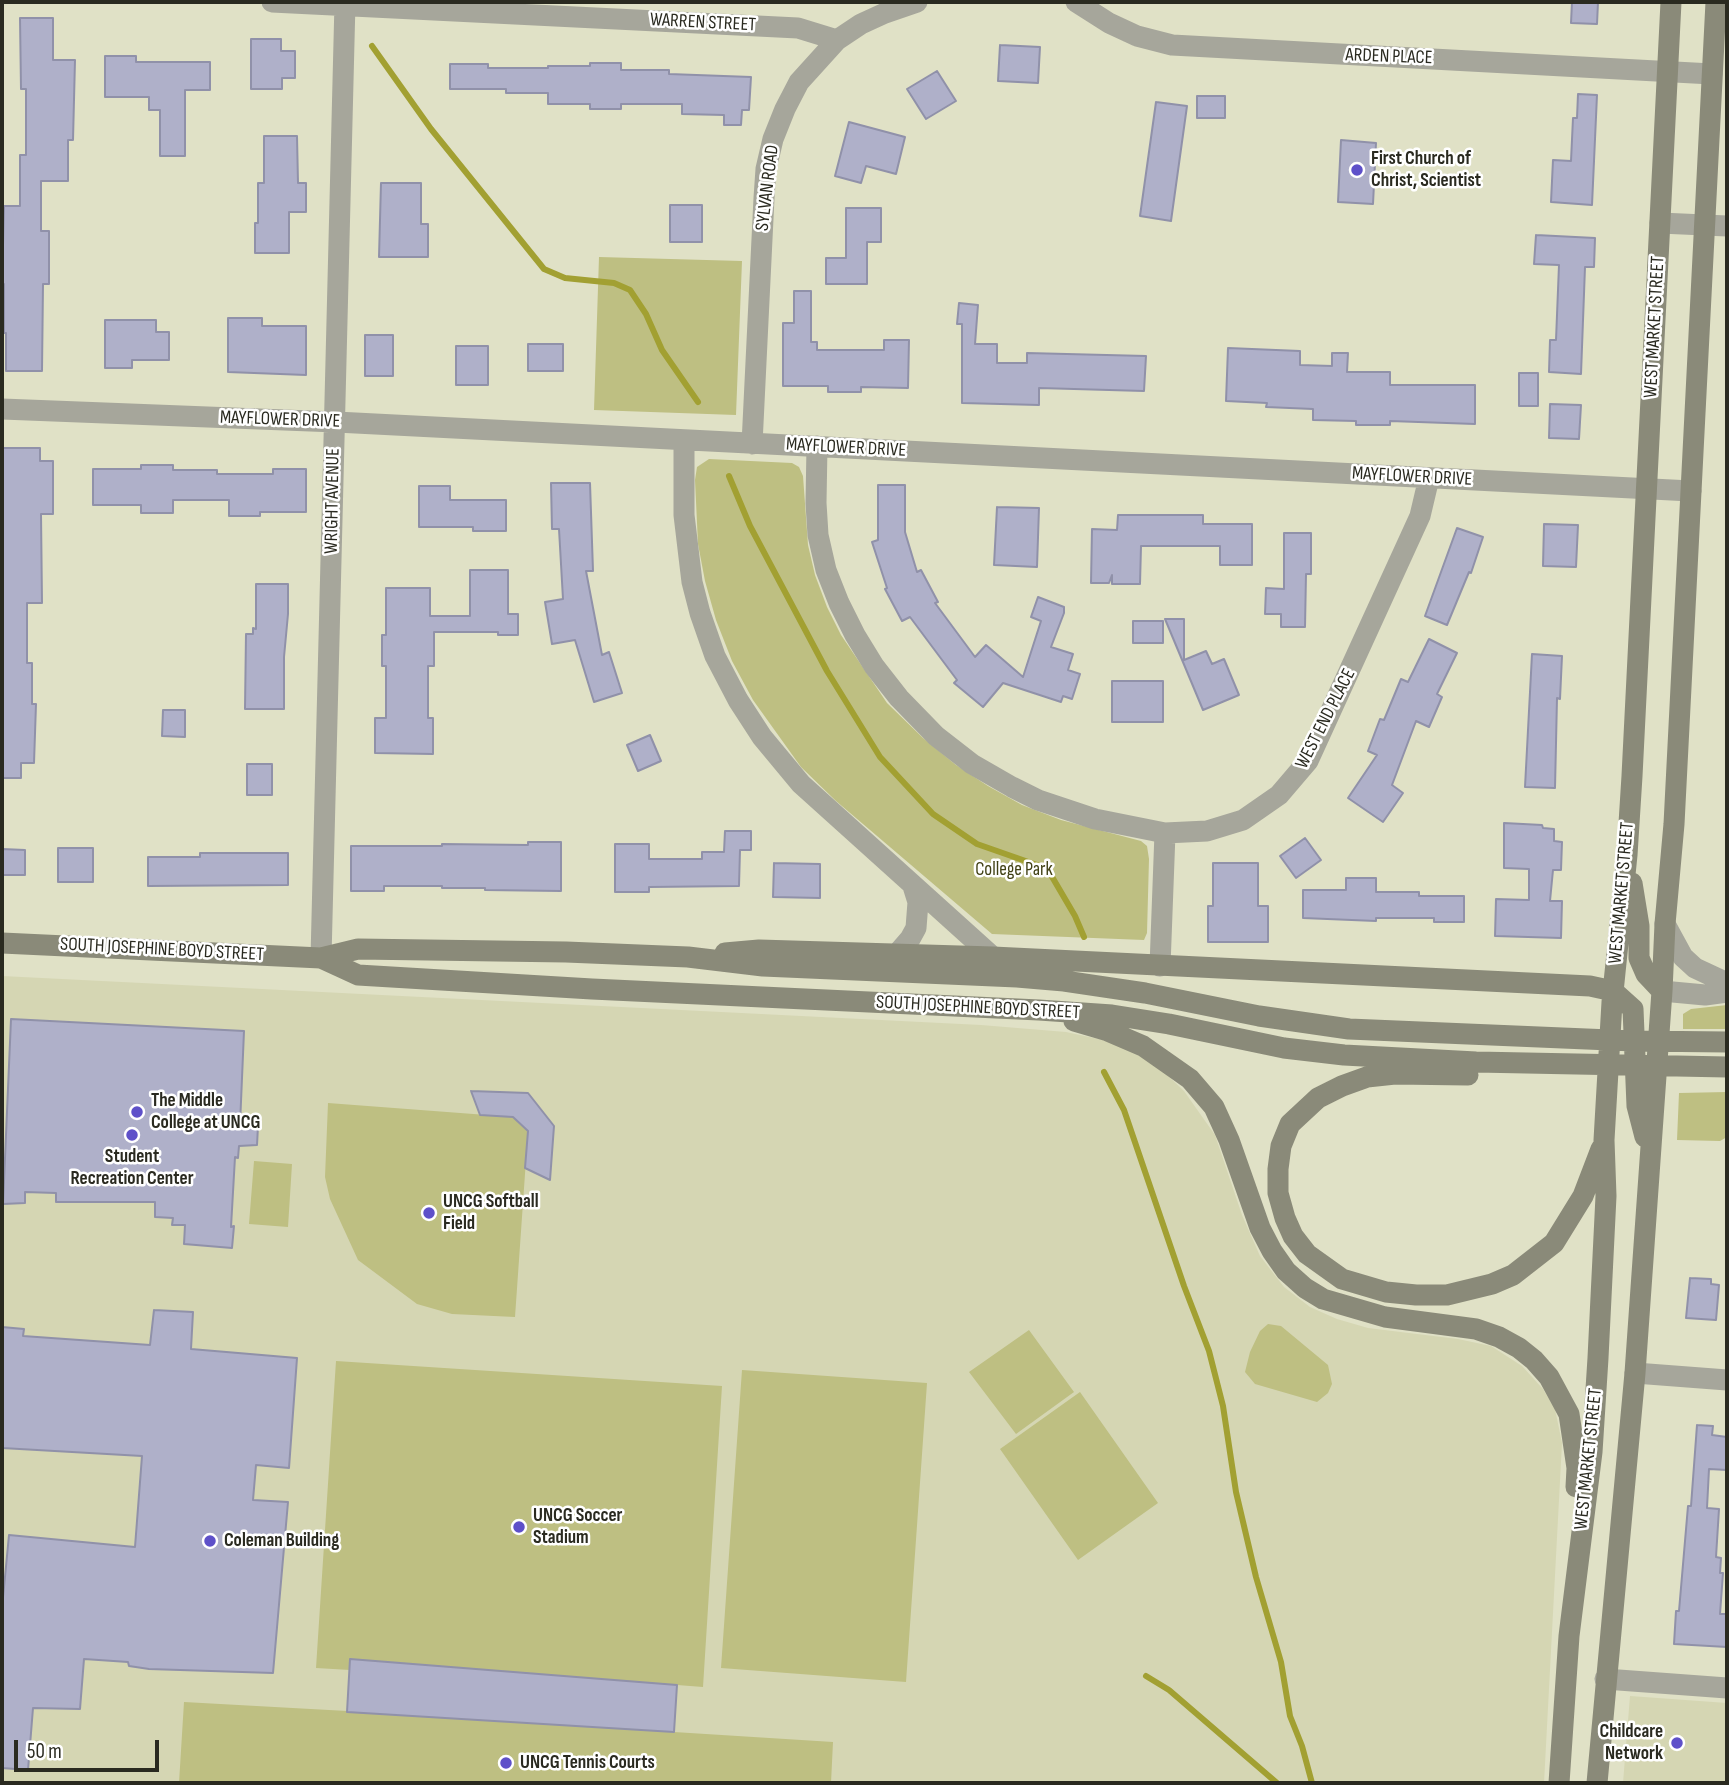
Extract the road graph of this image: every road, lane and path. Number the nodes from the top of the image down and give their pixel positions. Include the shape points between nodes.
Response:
1 (272, 2) edge
2 (917, 2) edge
3 (1076, 2) edge
4 (1671, 2) edge
5 (1716, 2) edge
6 (345, 4) edge
7 (837, 40) junction
8 (1668, 71) junction
9 (1712, 74) junction
10 (1660, 223) junction
11 (1704, 225) junction
12 (1727, 226) edge
13 (2, 409) edge
14 (335, 422) junction
15 (684, 440) junction
16 (752, 444) junction
17 (817, 446) junction
18 (1429, 478) junction
19 (1647, 489) junction
20 (1690, 491) junction
21 (1165, 832) junction
22 (1627, 855) junction
23 (912, 886) junction
24 (1665, 924) junction
25 (2, 943) edge
26 (897, 954) junction
27 (688, 957) junction
28 (993, 957) junction
29 (321, 958) junction
30 (1160, 966) junction
31 (1727, 983) edge
32 (1613, 990) junction
33 (1662, 990) junction
34 (1727, 992) edge
35 (1039, 1010) junction
36 (1727, 1042) edge
37 (1634, 1063) junction
38 (1727, 1067) edge
39 (1645, 1108) junction
40 (1604, 1140) junction
41 (1635, 1373) junction
42 (1727, 1380) edge
43 (1569, 1636) junction
44 (1605, 1679) junction
45 (1727, 1688) edge
46 (1561, 1783) edge
47 (1597, 1783) edge

1 - 6 street, WARREN STREET
2 - 7 street, SYLVAN ROAD via 861,24
3 - 8 street, ARDEN PLACE via 1137,36 1172,45
4 - 8 main road, WEST MARKET STREET
5 - 9 main road, WEST MARKET STREET
6 - 7 street, WARREN STREET via 798,28
6 - 14 street, WRIGHT AVENUE
7 - 16 street, SYLVAN ROAD via 799,82 785,109 766,169
8 - 9 street, ARDEN PLACE
8 - 10 main road, WEST MARKET STREET
9 - 11 main road, WEST MARKET STREET
10 - 11 street
10 - 19 main road, WEST MARKET STREET
11 - 12 street
11 - 20 main road, WEST MARKET STREET
13 - 14 street, MAYFLOWER DRIVE
14 - 15 street, MAYFLOWER DRIVE
14 - 29 street, WRIGHT AVENUE
15 - 16 street, MAYFLOWER DRIVE
15 - 23 street via 687,547 700,612 715,656 744,710 782,762
16 - 17 street, MAYFLOWER DRIVE
17 - 18 street, MAYFLOWER DRIVE
17 - 21 street, WEST END PLACE via 818,535 827,569 855,635 899,698 936,736 1012,787 1095,819
18 - 19 street, MAYFLOWER DRIVE
18 - 21 street, WEST END PLACE via 1420,516 1308,761 1279,795 1243,820 1207,831
19 - 20 street, MAYFLOWER DRIVE
19 - 22 main road, WEST MARKET STREET
20 - 24 main road, WEST MARKET STREET
21 - 30 street
22 - 32 main road, WEST MARKET STREET
22 - 33 main road via 1639,926 1639,958 1646,974
23 - 26 street via 918,902 916,928
23 - 28 street
24 - 31 street via 1682,957
24 - 33 main road, WEST MARKET STREET
25 - 29 main road, SOUTH JOSEPHINE BOYD STREET
26 - 27 main road via 759,950
26 - 28 main road
27 - 29 main road, SOUTH JOSEPHINE BOYD STREET via 358,949
27 - 36 main road, SOUTH JOSEPHINE BOYD STREET via 763,966 1064,981 1349,1029
28 - 30 main road
29 - 35 main road, SOUTH JOSEPHINE BOYD STREET via 358,975
30 - 32 main road
32 - 39 main road via 1635,1015
32 - 40 main road, WEST MARKET STREET
33 - 34 street via 1705,995
33 - 39 main road, WEST MARKET STREET
35 - 37 main road, SOUTH JOSEPHINE BOYD STREET via 1112,1015 1344,1055
35 - 43 main road via 1143,1046 1190,1079 1214,1107 1272,1251 1305,1288 1352,1309 1476,1329 1499,1337 1519,1348 1549,1377 1569,1414 1577,1468
37 - 38 main road
37 - 40 main road via 1462,1075 1395,1074 1342,1086 1318,1098 1290,1124 1278,1169 1278,1193 1293,1236 1307,1254 1342,1279 1386,1292 1447,1295 1513,1275 1554,1243 1583,1196
39 - 41 main road, WEST MARKET STREET via 1649,1151
40 - 43 main road, WEST MARKET STREET via 1606,1196 1592,1452
41 - 42 street
41 - 44 main road, WEST MARKET STREET
43 - 46 main road, WEST MARKET STREET
44 - 45 street
44 - 47 main road, WEST MARKET STREET

